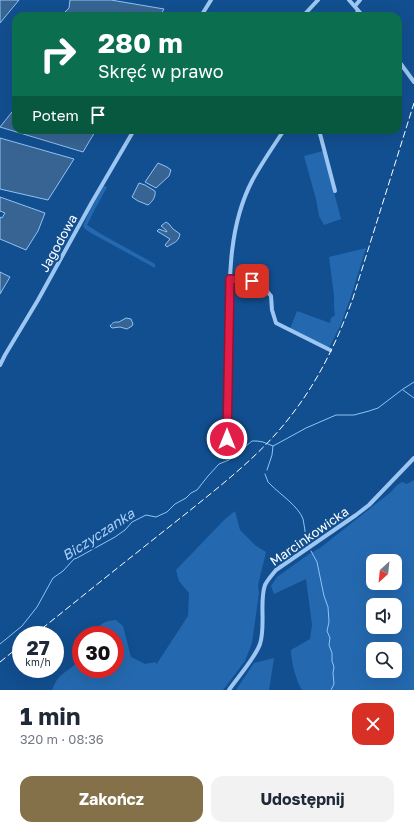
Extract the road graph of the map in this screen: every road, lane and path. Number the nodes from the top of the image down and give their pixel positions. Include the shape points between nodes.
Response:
1 (211, 0) edge
2 (318, 0) edge
3 (349, 0) edge
4 (360, 0) edge
5 (355, 6) junction
6 (358, 10) edge
7 (204, 12) edge
8 (307, 12) edge
9 (402, 66) edge
10 (414, 82) edge
11 (132, 134) edge
12 (282, 134) edge
13 (320, 134) edge
14 (335, 191) dead end
15 (230, 279) junction
16 (330, 350) dead end
17 (0, 365) edge
18 (228, 448) dead end
19 (414, 458) edge
20 (229, 690) edge

1 - 7 street
2 - 8 street
3 - 5 street
4 - 5 street
5 - 6 street
9 - 10 street
11 - 17 street, Jagodowa
12 - 15 street via 244,200 237,220 231,253
13 - 14 street
15 - 16 street via 252,281 266,290 272,296 272,310 276,323
15 - 18 street via 226,416
19 - 20 street, Marcinkowicka via 356,516 276,570 270,577 263,593 262,636 259,645

